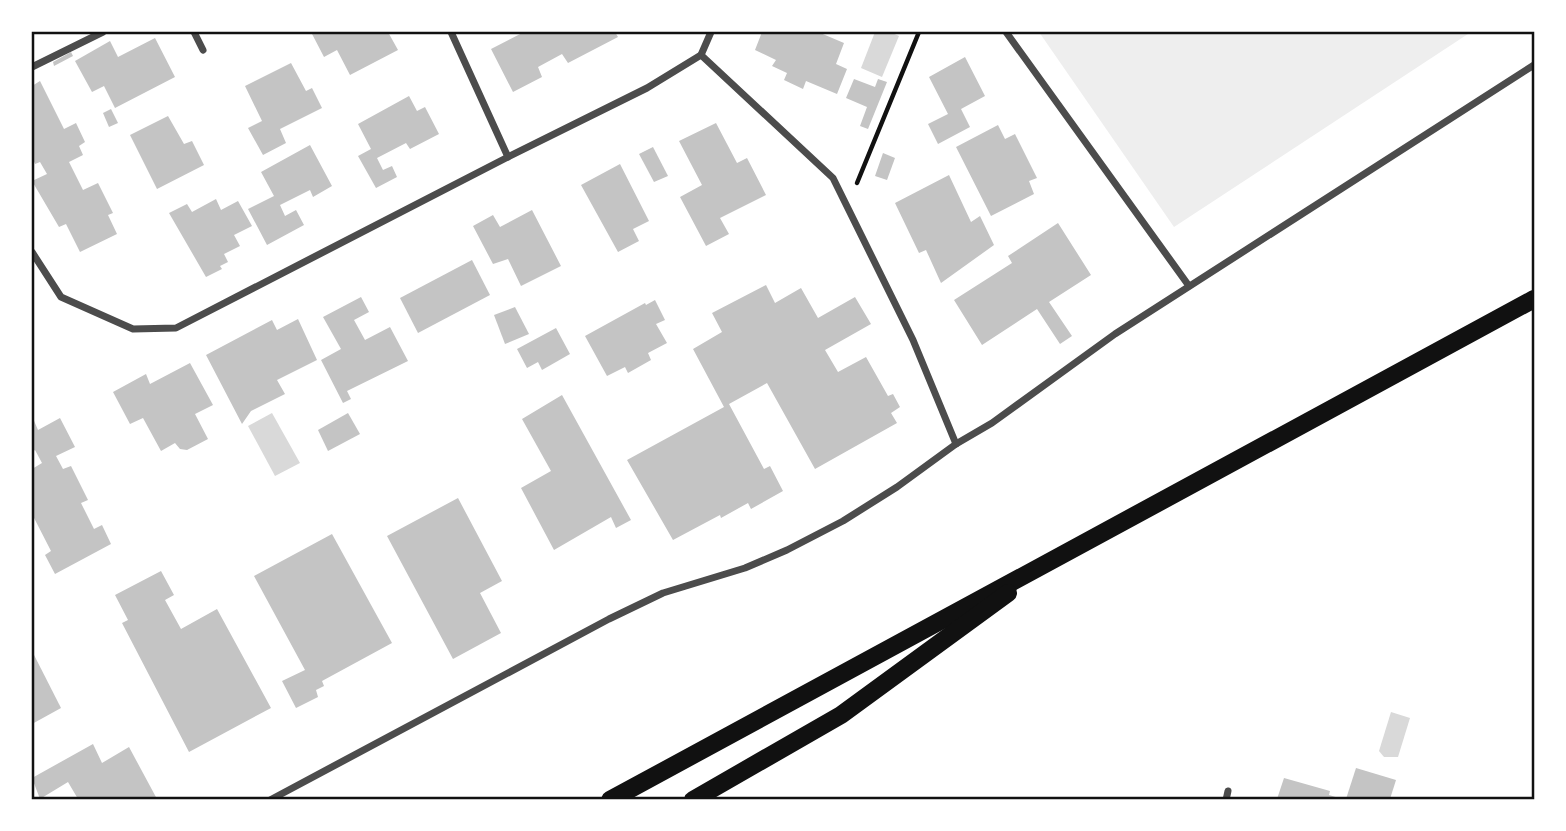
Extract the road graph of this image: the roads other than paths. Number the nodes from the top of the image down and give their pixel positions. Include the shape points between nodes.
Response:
1 (103, 32) edge
2 (194, 32) edge
3 (451, 32) edge
4 (711, 32) edge
5 (1006, 32) edge
6 (203, 50) dead end
7 (701, 55) junction
8 (1535, 65) edge
9 (32, 67) edge
10 (508, 157) junction
11 (32, 252) edge
12 (1189, 286) junction
13 (1535, 299) edge
14 (956, 444) junction
15 (1065, 552) junction
16 (270, 800) edge
17 (610, 800) edge
18 (693, 800) edge

1 - 9 street
2 - 6 street
3 - 10 street
4 - 7 street
5 - 12 street
7 - 10 street
7 - 14 street via 833,178 913,340
8 - 12 street
10 - 11 street via 176,328 133,329 61,297
12 - 14 street
13 - 15 main road
14 - 16 street via 843,521 745,568 663,593 609,619
15 - 17 main road
15 - 18 main road via 841,715

